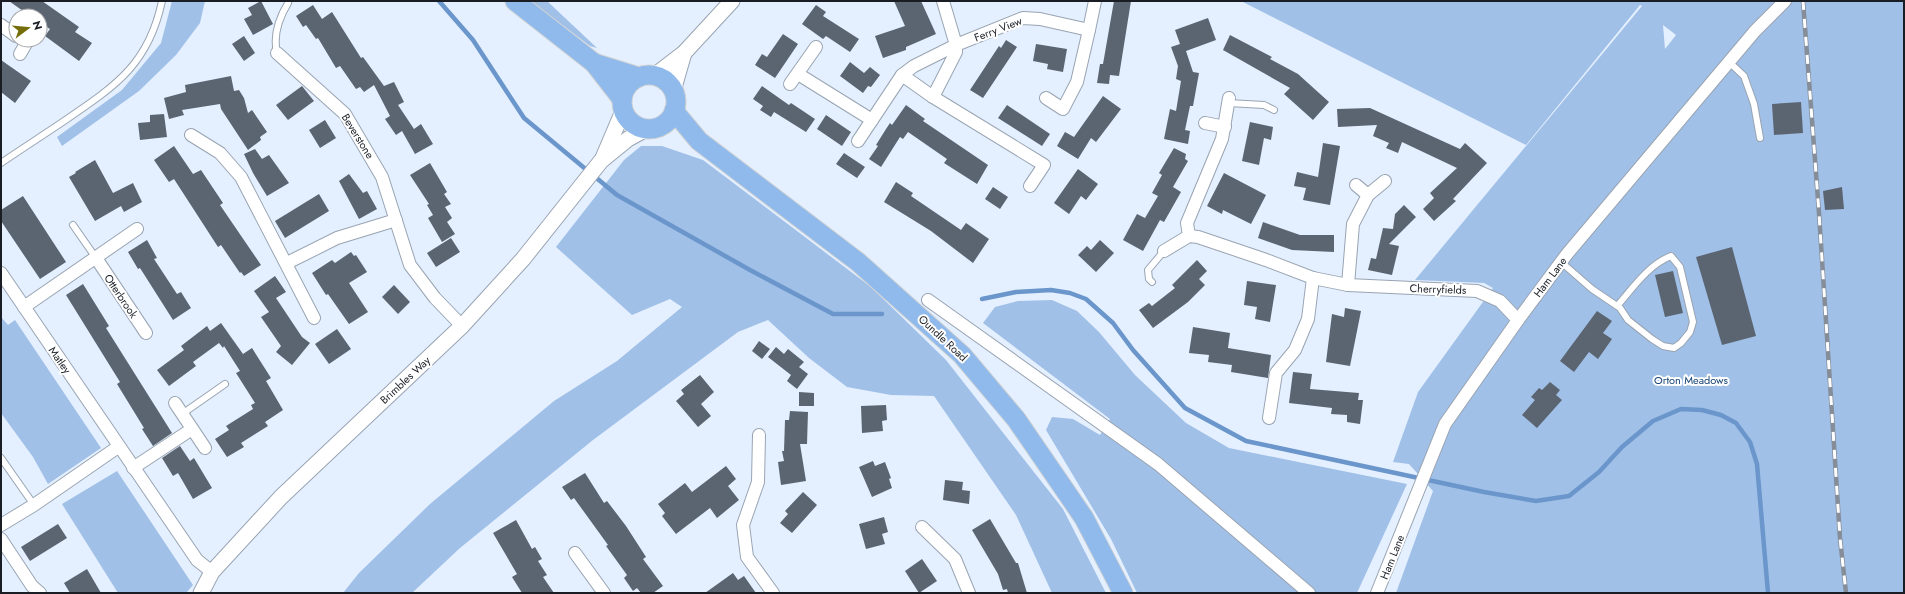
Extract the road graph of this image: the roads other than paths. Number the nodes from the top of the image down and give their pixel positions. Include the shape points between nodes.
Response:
1 (162, 1) edge
2 (515, 1) edge
3 (732, 1) edge
4 (942, 1) edge
5 (1095, 1) edge
6 (1785, 1) edge
7 (288, 3) dead end
8 (1089, 30) junction
9 (956, 45) junction
10 (816, 47) dead end
11 (21, 48) edge
12 (278, 53) joint
13 (684, 53) junction
14 (20, 54) dead end
15 (1729, 62) junction
16 (594, 63) junction
17 (798, 74) junction
18 (902, 75) junction
19 (647, 76) junction
20 (790, 84) dead end
21 (673, 91) junction
22 (933, 97) junction
23 (1046, 98) dead end
24 (1228, 101) joint
25 (623, 105) junction
26 (1274, 110) dead end
27 (674, 111) junction
28 (872, 120) junction
29 (1205, 123) dead end
30 (652, 128) junction
31 (1225, 128) junction
32 (191, 135) dead end
33 (1760, 138) dead end
34 (699, 141) junction
35 (858, 141) dead end
36 (601, 160) junction
37 (1, 163) edge
38 (1385, 181) dead end
39 (1356, 185) dead end
40 (1030, 186) dead end
41 (1368, 195) junction
42 (396, 220) junction
43 (74, 225) dead end
44 (137, 229) dead end
45 (1189, 236) junction
46 (1164, 251) joint
47 (96, 258) junction
48 (1561, 262) junction
49 (287, 263) junction
50 (1, 273) edge
51 (1313, 278) junction
52 (1152, 282) dead end
53 (1348, 285) junction
54 (926, 302) junction
55 (1617, 306) junction
56 (24, 307) junction
57 (314, 318) dead end
58 (1518, 320) junction
59 (462, 326) junction
60 (146, 333) dead end
61 (225, 384) dead end
62 (175, 404) dead end
63 (182, 414) junction
64 (1269, 418) dead end
65 (192, 429) junction
66 (758, 435) dead end
67 (118, 447) junction
68 (205, 448) dead end
69 (1, 458) edge
70 (133, 468) junction
71 (34, 505) junction
72 (1, 525) edge
73 (922, 527) dead end
74 (1, 539) edge
75 (575, 554) dead end
76 (212, 572) junction
77 (40, 593) edge
78 (201, 593) edge
79 (604, 593) edge
80 (773, 593) edge
81 (969, 593) edge
82 (1123, 593) edge
83 (1309, 593) edge
84 (1377, 593) edge

1 - 37 lane via 158,22 144,50 128,72 109,90
2 - 16 main road
3 - 13 street
4 - 9 street
5 - 8 street
6 - 15 street, Ham Lane
7 - 12 lane via 279,21 275,45
8 - 9 street, Ferry View via 1024,18
8 - 23 street via 1077,82 1062,109
9 - 18 street, Ferry View via 914,66
9 - 22 street via 956,52
10 - 17 street
11 - 14 street
12 - 42 street, Beverstone via 345,114 382,177
13 - 19 street
13 - 21 street
15 - 33 lane via 1744,76 1754,104
15 - 48 street, Ham Lane
16 - 19 main road
16 - 25 main road
17 - 20 street
17 - 28 street
18 - 22 street
18 - 28 street, Ferry View
19 - 21 main road via 668,84
19 - 25 main road via 628,85
21 - 27 main road via 676,104
22 - 40 street via 1047,160
24 - 26 lane via 1264,105
24 - 31 street
25 - 30 main road via 634,124
25 - 36 street, Brimbles Way
27 - 30 main road via 671,118
27 - 34 main road, Oundle Road
28 - 35 street, Ferry View
29 - 31 street
30 - 34 main road, Oundle Road
30 - 36 street, Brimbles Way via 628,138
31 - 45 street via 1187,223
32 - 49 street via 220,153 241,177
34 - 54 main road, Oundle Road via 858,262
36 - 59 street, Brimbles Way via 523,259
38 - 41 street
39 - 41 street
41 - 53 street via 1353,224
42 - 49 street via 337,238
42 - 59 street, Beverstone via 410,265 435,298
43 - 47 lane
44 - 47 street
45 - 46 street
45 - 51 street, Cherryfields
46 - 52 lane via 1148,270 1149,280
47 - 56 street
47 - 60 street, Otterbrook
48 - 55 lane via 1592,290
48 - 58 street, Ham Lane
49 - 57 street
50 - 56 street, Matley
51 - 53 street, Cherryfields
51 - 64 street via 1308,319 1295,350 1276,373
53 - 58 street, Cherryfields via 1477,291 1500,301
54 - 82 main road, Oundle Road via 962,355 1016,419 1084,518
54 - 83 street via 1158,464
55 - 55 lane via 1628,320 1663,346 1674,348 1681,343 1690,332 1693,322 1680,267 1671,256 1649,269
56 - 67 street, Matley
58 - 84 street, Ham Lane via 1445,424
59 - 76 street, Brimbles Way via 281,497
61 - 63 lane
62 - 63 street
63 - 65 street
65 - 68 street
65 - 70 street
66 - 80 street via 758,482 743,525 747,557
67 - 70 street, Matley
67 - 71 street
69 - 71 lane
70 - 76 street, Matley via 197,560
71 - 72 street
73 - 81 street via 955,559
74 - 77 street via 32,586
75 - 79 street
76 - 78 street, Brimbles Way

